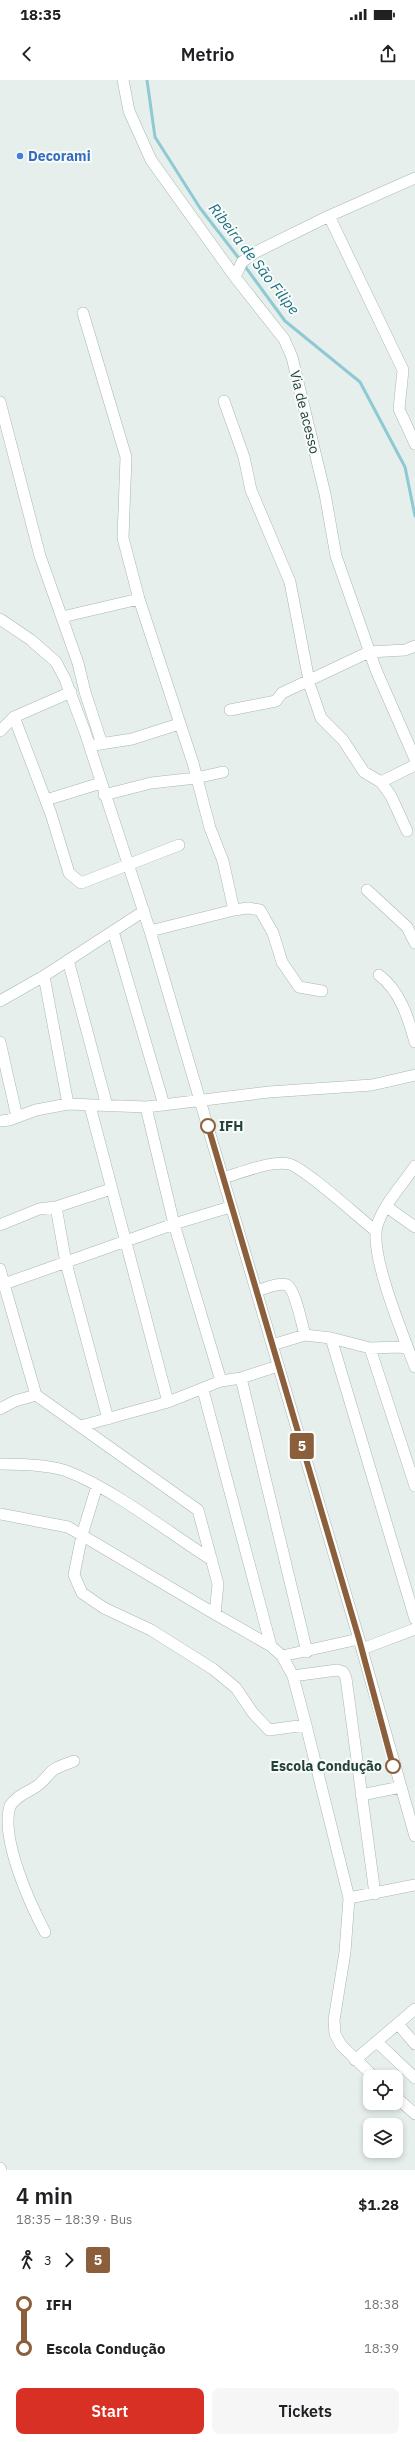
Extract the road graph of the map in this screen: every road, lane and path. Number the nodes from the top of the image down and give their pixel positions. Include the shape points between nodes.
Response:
1 (123, 80) edge
2 (415, 178) edge
3 (329, 216) junction
4 (235, 277) junction
5 (83, 313) dead end
6 (224, 401) dead end
7 (0, 402) edge
8 (415, 444) edge
9 (139, 599) junction
10 (62, 618) junction
11 (3, 623) edge
12 (415, 646) edge
13 (369, 652) junction
14 (309, 680) junction
15 (71, 692) junction
16 (230, 710) dead end
17 (14, 717) junction
18 (179, 724) junction
19 (0, 731) edge
20 (102, 744) junction
21 (90, 745) junction
22 (415, 759) edge
23 (415, 765) edge
24 (223, 772) dead end
25 (196, 778) junction
26 (381, 782) junction
27 (101, 783) junction
28 (104, 795) junction
29 (46, 800) junction
30 (407, 831) dead end
31 (179, 844) dead end
32 (128, 866) junction
33 (367, 890) dead end
34 (234, 910) junction
35 (144, 911) junction
36 (113, 931) junction
37 (150, 931) junction
38 (415, 943) edge
39 (68, 960) junction
40 (379, 975) dead end
41 (44, 976) junction
42 (322, 991) dead end
43 (0, 1001) edge
44 (0, 1042) edge
45 (415, 1042) edge
46 (415, 1075) edge
47 (199, 1099) junction
48 (68, 1104) junction
49 (164, 1105) junction
50 (90, 1106) junction
51 (107, 1106) junction
52 (146, 1107) junction
53 (17, 1117) junction
54 (0, 1121) edge
55 (415, 1166) edge
56 (223, 1178) junction
57 (111, 1189) junction
58 (56, 1207) junction
59 (230, 1207) junction
60 (387, 1207) junction
61 (174, 1224) junction
62 (0, 1225) edge
63 (415, 1227) edge
64 (376, 1232) junction
65 (124, 1242) junction
66 (66, 1263) junction
67 (0, 1269) edge
68 (4, 1284) junction
69 (256, 1291) junction
70 (305, 1335) junction
71 (331, 1338) junction
72 (272, 1345) junction
73 (370, 1348) junction
74 (408, 1349) junction
75 (278, 1366) junction
76 (415, 1367) edge
77 (241, 1378) junction
78 (221, 1381) junction
79 (203, 1390) junction
80 (36, 1395) junction
81 (168, 1402) junction
82 (0, 1410) edge
83 (108, 1418) junction
84 (80, 1426) junction
85 (0, 1464) edge
86 (97, 1486) junction
87 (415, 1486) edge
88 (0, 1514) edge
89 (82, 1535) junction
90 (212, 1560) junction
91 (215, 1614) junction
92 (415, 1619) edge
93 (415, 1629) edge
94 (360, 1644) junction
95 (271, 1646) junction
96 (307, 1652) junction
97 (282, 1656) junction
98 (293, 1676) junction
99 (306, 1725) junction
100 (74, 1761) dead end
101 (401, 1787) junction
102 (361, 1795) junction
103 (3, 1823) edge
104 (415, 1836) edge
105 (415, 1885) edge
106 (375, 1894) junction
107 (349, 1898) junction
108 (45, 1932) dead end
109 (415, 2009) edge
110 (398, 2024) junction
111 (377, 2042) junction
112 (415, 2044) edge
113 (355, 2060) junction
114 (366, 2070) edge
115 (415, 2078) edge
116 (403, 2103) edge
117 (415, 2114) edge

1 - 4 street, Via de acesso via 129,111 151,160
2 - 3 street
3 - 4 street via 256,252 242,262
3 - 8 street via 403,370 399,409
4 - 13 street, Via de acesso via 284,339 292,357 325,494 336,556
5 - 9 street via 126,457 123,538
6 - 14 street via 244,457 251,490 290,582
7 - 10 street via 40,556
9 - 10 street
9 - 18 street
10 - 20 street
11 - 15 street via 31,640 56,662
12 - 13 street via 405,650
13 - 14 street
13 - 22 street, Via de acesso
14 - 16 street via 282,693 276,701
14 - 26 street via 321,718 343,740 364,772
15 - 17 street
15 - 21 street
17 - 19 street
17 - 29 street
18 - 20 street via 132,739
18 - 25 street
20 - 21 street
21 - 27 street
23 - 26 street
24 - 25 street
25 - 28 street via 151,782
25 - 34 street via 223,861
26 - 30 street via 391,796
27 - 28 street
27 - 29 street
28 - 32 street
29 - 32 street via 69,873 74,879 81,883
31 - 32 street
32 - 35 street
33 - 38 street via 406,927
34 - 37 street
34 - 42 street via 260,910 273,934 282,962 299,987
35 - 36 street
35 - 37 street
36 - 39 street
36 - 49 street
37 - 47 street
39 - 41 street
39 - 51 street
40 - 45 street via 391,984 403,1006
41 - 43 street
41 - 48 street
44 - 53 street
46 - 47 street via 372,1085
47 - 49 street
47 - 56 street
48 - 50 street
48 - 53 street via 36,1110
49 - 52 street
50 - 51 street
50 - 57 street
51 - 52 street
52 - 61 street
53 - 54 street
55 - 60 street
56 - 59 street
56 - 64 street via 274,1164 289,1164 303,1172
57 - 58 street
57 - 65 street
58 - 62 street via 39,1210
58 - 66 street
59 - 61 street
59 - 69 street
60 - 63 street
60 - 64 street
61 - 65 street
61 - 78 street
64 - 74 street via 375,1243 379,1261
65 - 66 street
65 - 81 street
66 - 68 street
66 - 83 street
67 - 68 street
68 - 80 street
69 - 70 street via 287,1285 292,1291
69 - 72 street
70 - 71 street
70 - 72 street
71 - 73 street
71 - 92 street
72 - 75 street
73 - 74 street
73 - 87 street
74 - 76 street
75 - 77 street
75 - 94 street
77 - 78 street
77 - 96 street
78 - 79 street
79 - 81 street
79 - 95 street
80 - 82 street via 15,1401
80 - 84 street
81 - 83 street
83 - 84 street
84 - 90 street via 198,1510
85 - 86 street via 68,1471
86 - 89 street
86 - 90 street
88 - 89 street via 68,1527
89 - 91 street
89 - 99 street via 74,1575 82,1593 104,1608 157,1634 213,1669 236,1688 253,1713 269,1730
90 - 91 street via 218,1584
91 - 95 street
93 - 94 street
94 - 96 street
94 - 101 street
95 - 97 street
96 - 97 street
97 - 98 street
98 - 99 street
98 - 102 street via 337,1670 343,1672 346,1678
99 - 107 street
100 - 103 street via 52,1771 36,1787 18,1797
101 - 102 street
101 - 104 street
102 - 106 street
103 - 108 street via 5,1849 16,1878
105 - 106 street
106 - 107 street
107 - 113 street via 334,2020 335,2034 340,2045
109 - 110 street
110 - 111 street
110 - 112 street
111 - 113 street
111 - 115 street
113 - 114 street
116 - 117 street

